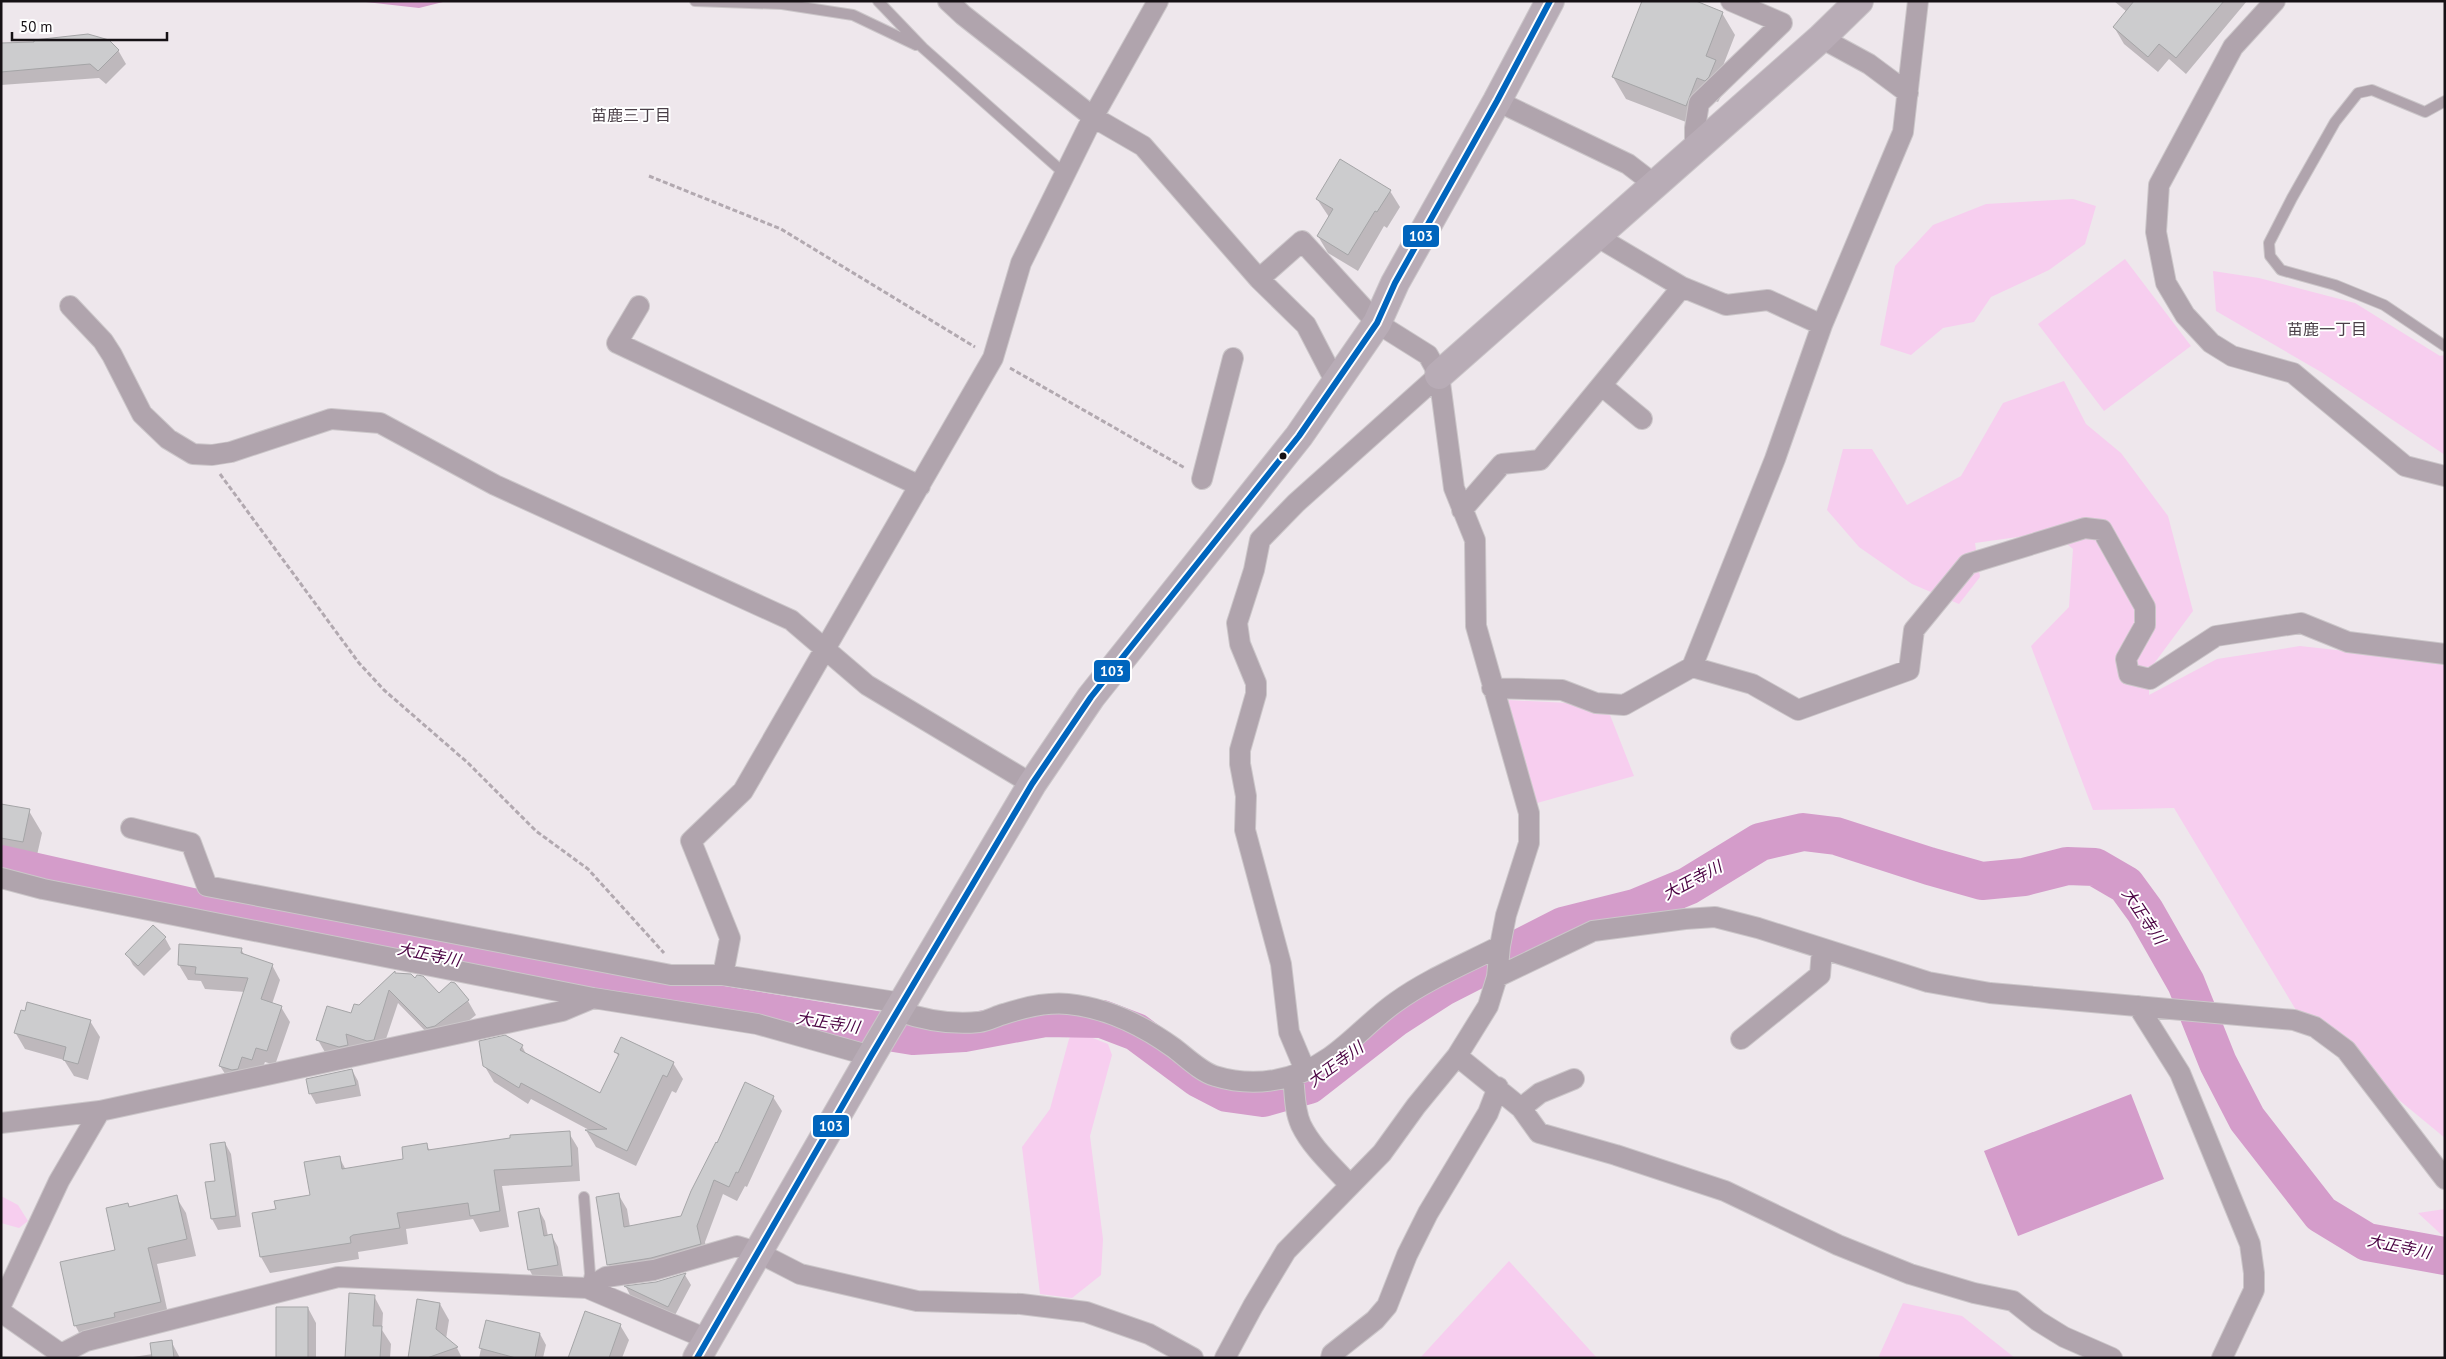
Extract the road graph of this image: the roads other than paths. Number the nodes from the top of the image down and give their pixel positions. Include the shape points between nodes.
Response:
1 (695, 1) edge
2 (878, 1) edge
3 (948, 1) edge
4 (1158, 1) edge
5 (1550, 1) edge
6 (1731, 1) edge
7 (1859, 1) edge
8 (1918, 1) edge
9 (2275, 1) edge
10 (1760, 7) edge
11 (1821, 38) junction
12 (922, 48) junction
13 (1908, 93) junction
14 (1497, 101) junction
15 (2445, 101) edge
16 (1093, 117) junction
17 (1695, 148) junction
18 (1065, 174) junction
19 (1654, 184) junction
20 (1596, 236) junction
21 (1259, 279) junction
22 (1682, 287) junction
23 (70, 306) dead end
24 (639, 306) dead end
25 (1377, 323) junction
26 (1822, 325) junction
27 (2445, 346) edge
28 (1233, 358) dead end
29 (1439, 375) junction
30 (1335, 381) junction
31 (1602, 386) junction
32 (1642, 419) dead end
33 (2445, 476) edge
34 (1202, 478) road end
35 (920, 486) junction
36 (1462, 510) junction
37 (827, 648) junction
38 (2445, 654) edge
39 (1692, 667) junction
40 (1492, 688) junction
41 (1032, 784) junction
42 (131, 828) dead end
43 (1, 878) edge
44 (1822, 948) junction
45 (1499, 961) junction
46 (723, 975) junction
47 (593, 998) junction
48 (2138, 1006) junction
49 (898, 1010) junction
50 (1741, 1039) dead end
51 (875, 1049) junction
52 (1457, 1056) junction
53 (1298, 1075) junction
54 (1574, 1079) dead end
55 (1498, 1087) junction
56 (1521, 1108) junction
57 (100, 1111) junction
58 (1, 1123) edge
59 (2445, 1179) edge
60 (1350, 1185) junction
61 (584, 1197) dead end
62 (757, 1252) junction
63 (587, 1288) junction
64 (1, 1306) edge
65 (1, 1312) edge
66 (702, 1348) edge
67 (62, 1356) edge
68 (1193, 1358) edge
69 (1226, 1358) edge
70 (1331, 1358) edge
71 (2112, 1358) edge
72 (2222, 1358) edge

1 - 12 lane via 782,4 853,15
2 - 12 lane
3 - 16 street
4 - 16 street
5 - 14 main road
6 - 10 street
7 - 11 main road
8 - 13 street
9 - 33 street via 2233,47 2159,186 2156,232 2166,283 2185,315 2212,343 2232,356 2293,373 2405,466
10 - 17 street via 1782,23 1699,103
11 - 13 street via 1870,64
11 - 17 main road
12 - 18 lane
13 - 26 street via 1903,132
14 - 19 street via 1628,164
14 - 25 main road via 1395,283
15 - 27 lane via 2425,112 2372,90 2358,93 2335,122 2269,244 2270,256 2281,270 2335,285 2384,305
16 - 18 street
16 - 21 street via 1143,146
17 - 19 main road
18 - 35 street via 1021,263 993,358
19 - 20 main road
20 - 22 street
20 - 29 main road
21 - 25 street via 1302,241
21 - 30 street via 1306,325
22 - 26 street via 1726,305 1768,300
22 - 31 street
23 - 37 street via 103,341 142,414 168,439 193,454 231,452 331,419 380,423 495,486 791,620
24 - 35 street via 618,343
25 - 29 street via 1428,355
25 - 30 main road
26 - 39 street via 1772,468
28 - 34 street
29 - 36 street via 1454,488
29 - 53 street via 1296,502 1260,540 1237,623 1240,644 1256,683 1256,694 1240,750 1246,796 1245,830 1281,964
30 - 41 main road via 1298,436 1091,697
31 - 32 street
31 - 36 street via 1540,460 1502,464
35 - 37 street
36 - 40 street via 1475,540 1476,626
37 - 41 street via 867,685
37 - 46 street via 743,791 691,841 730,938
38 - 39 street via 2348,642 2300,623 2216,636 2150,679 2129,674 2126,659 2145,625 2145,606 2102,530 2086,528 1968,564 1914,630 1909,670 1798,710 1752,684
39 - 40 street via 1624,706 1596,703 1562,690
40 - 45 street via 1529,813 1529,843 1506,915
41 - 49 main road
42 - 46 street via 191,843 207,886 671,975
43 - 47 street
44 - 45 street via 1715,917 1593,931
44 - 48 street via 1928,982 1990,993
44 - 50 street via 1820,975
45 - 52 street via 1488,1006
45 - 53 street via 1426,983 1396,1002 1329,1058
46 - 49 street
47 - 51 street via 757,1024
47 - 57 street via 562,1011
48 - 59 street via 2294,1020 2315,1027 2346,1050
48 - 72 street via 2180,1074 2250,1244 2254,1290
49 - 51 main road
49 - 53 street via 924,1020 980,1022 1034,1005 1067,1004 1126,1018 1213,1076 1257,1083
51 - 62 main road
52 - 55 street
52 - 60 street via 1382,1152
53 - 60 street via 1295,1104 1301,1125 1312,1143
54 - 56 street via 1540,1093
55 - 56 street
55 - 70 street via 1488,1113 1428,1212 1387,1306
56 - 71 street via 1539,1132 1725,1191 1838,1245 1910,1274 2013,1301 2064,1336
57 - 58 street
57 - 64 street via 59,1181
60 - 69 street via 1286,1251
61 - 63 lane via 590,1274
62 - 63 street via 737,1246 654,1270 606,1277
62 - 66 main road
62 - 68 street via 800,1274 917,1301 1021,1304 1086,1312 1149,1334
63 - 66 street
63 - 67 street via 338,1277 86,1340
65 - 67 street

